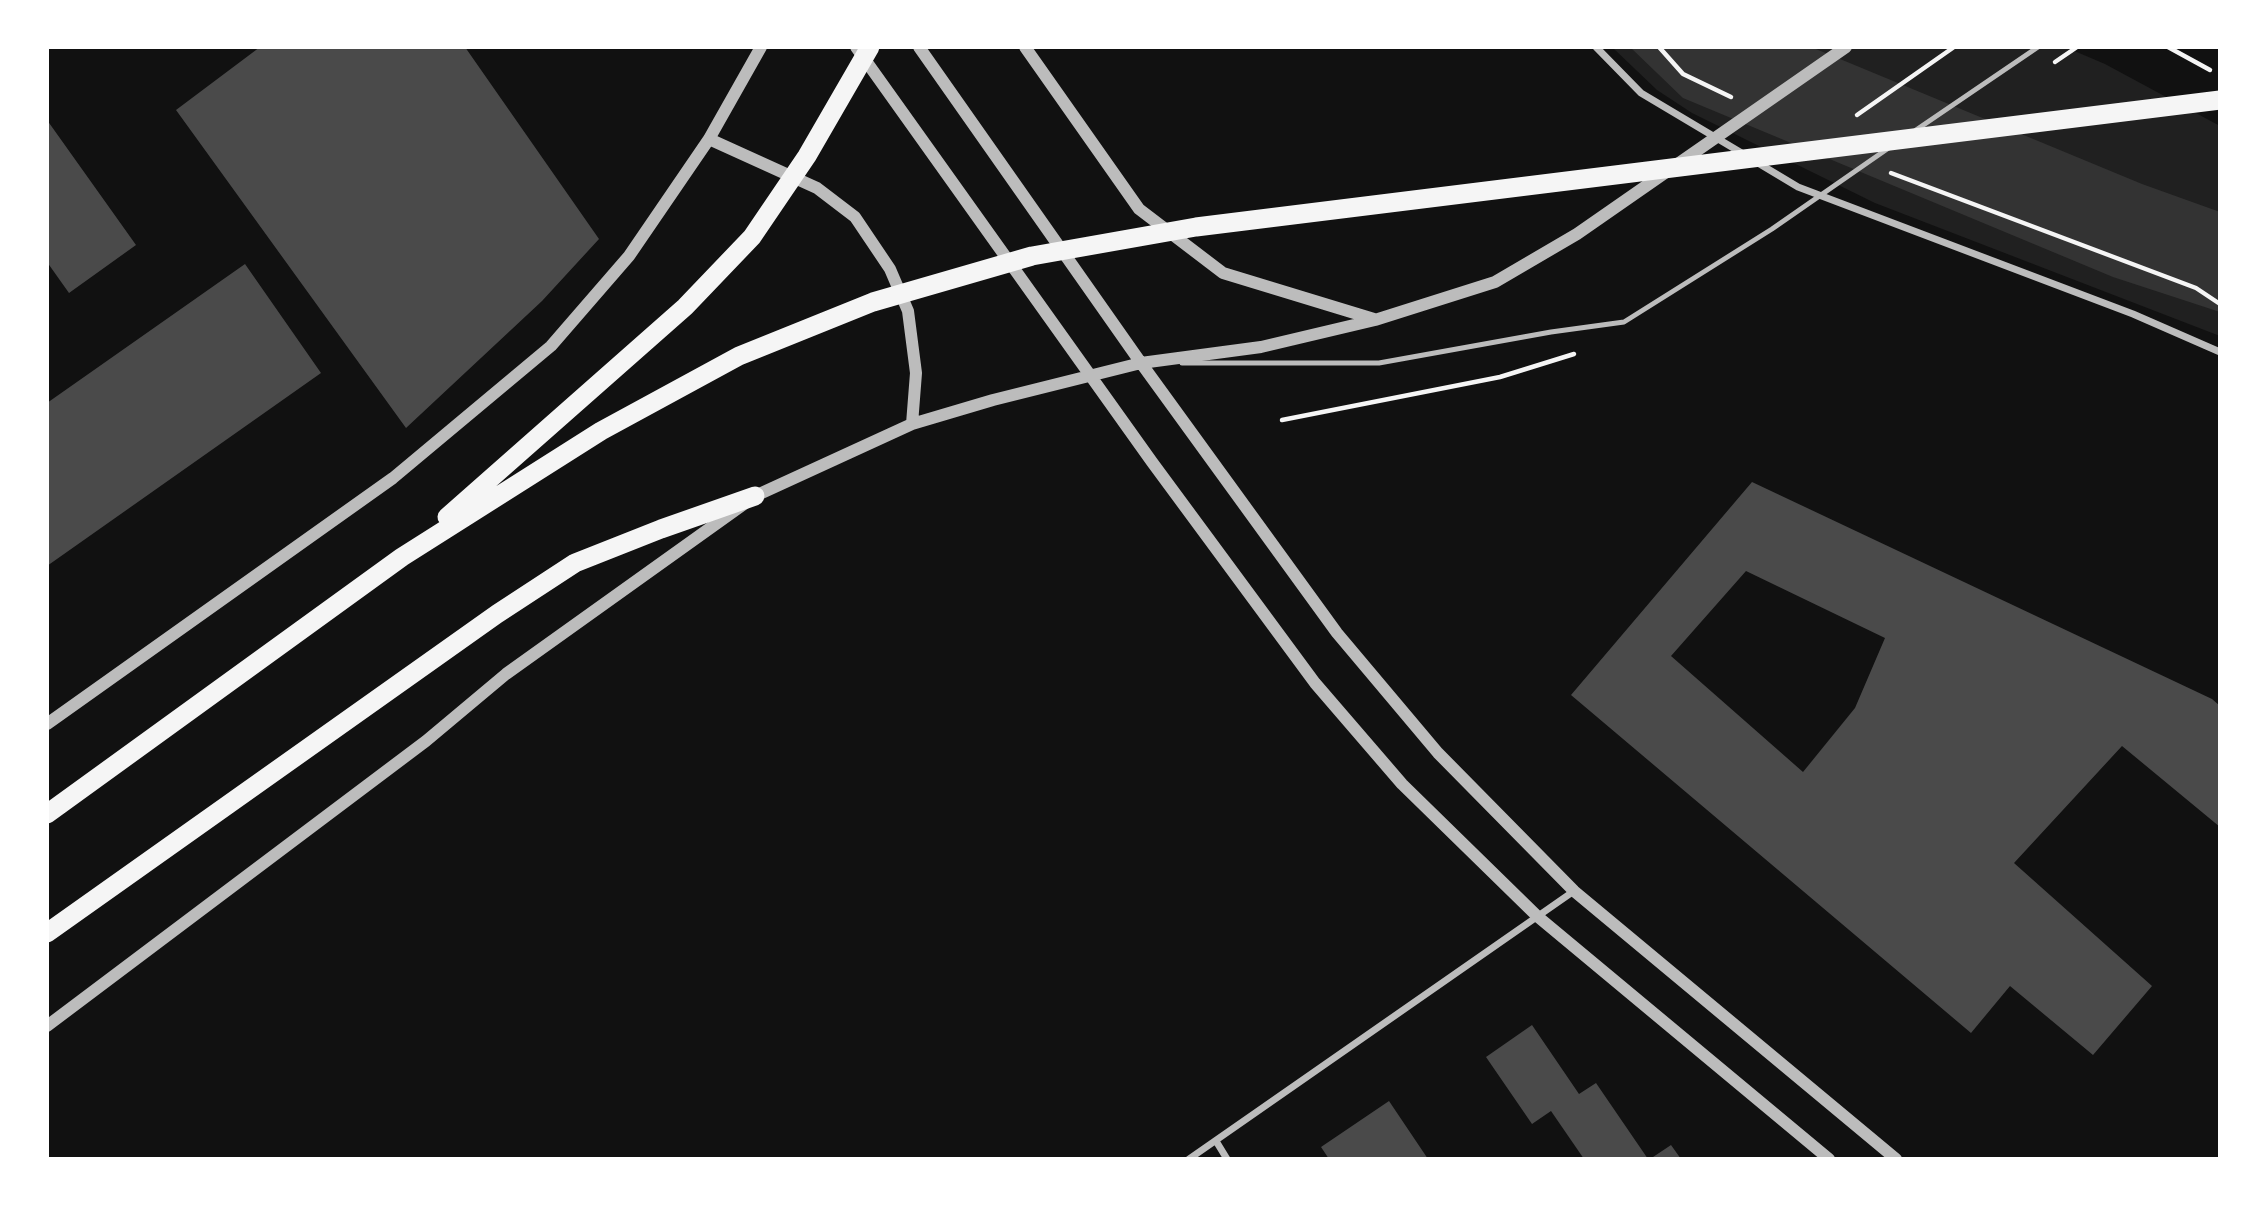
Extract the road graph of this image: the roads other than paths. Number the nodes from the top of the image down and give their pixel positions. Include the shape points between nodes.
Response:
1 (761, 47) edge
2 (856, 47) edge
3 (870, 47) edge
4 (919, 47) edge
5 (1025, 47) edge
6 (1596, 47) edge
7 (1846, 47) edge
8 (2036, 48) edge
9 (2220, 100) edge
10 (709, 139) junction
11 (1375, 320) junction
12 (2220, 352) edge
13 (1141, 363) junction
14 (1088, 376) junction
15 (912, 424) junction
16 (755, 496) junction
17 (402, 557) junction
18 (47, 724) edge
19 (47, 814) edge
20 (1574, 891) junction
21 (1537, 916) junction
22 (47, 933) edge
23 (47, 1026) edge
24 (1216, 1141) junction
25 (1189, 1159) edge
26 (1227, 1159) edge
27 (1829, 1159) edge
28 (1896, 1159) edge

1 - 10 street
2 - 14 street
3 - 17 highway via 807,156 752,237 685,307
4 - 13 street
5 - 11 street via 1139,209 1223,273
6 - 12 street via 1641,93 1798,187 2133,314
7 - 11 street via 1577,234 1495,282
8 - 13 lane via 1624,322 1379,363
9 - 17 highway via 1196,227 1032,256 873,302 739,356 601,431
10 - 15 street via 817,188 855,216 890,269 908,311 916,373
10 - 18 street via 629,256 551,346 393,478
11 - 13 street via 1261,347
13 - 14 street
13 - 20 street via 1337,633 1438,753
14 - 15 street
14 - 21 street via 1315,682 1402,784
15 - 16 street
16 - 22 highway via 575,563 496,614
16 - 23 street via 506,674 426,741
17 - 19 highway
20 - 21 street
20 - 28 street
21 - 24 street
21 - 27 street
24 - 25 street
24 - 26 street

